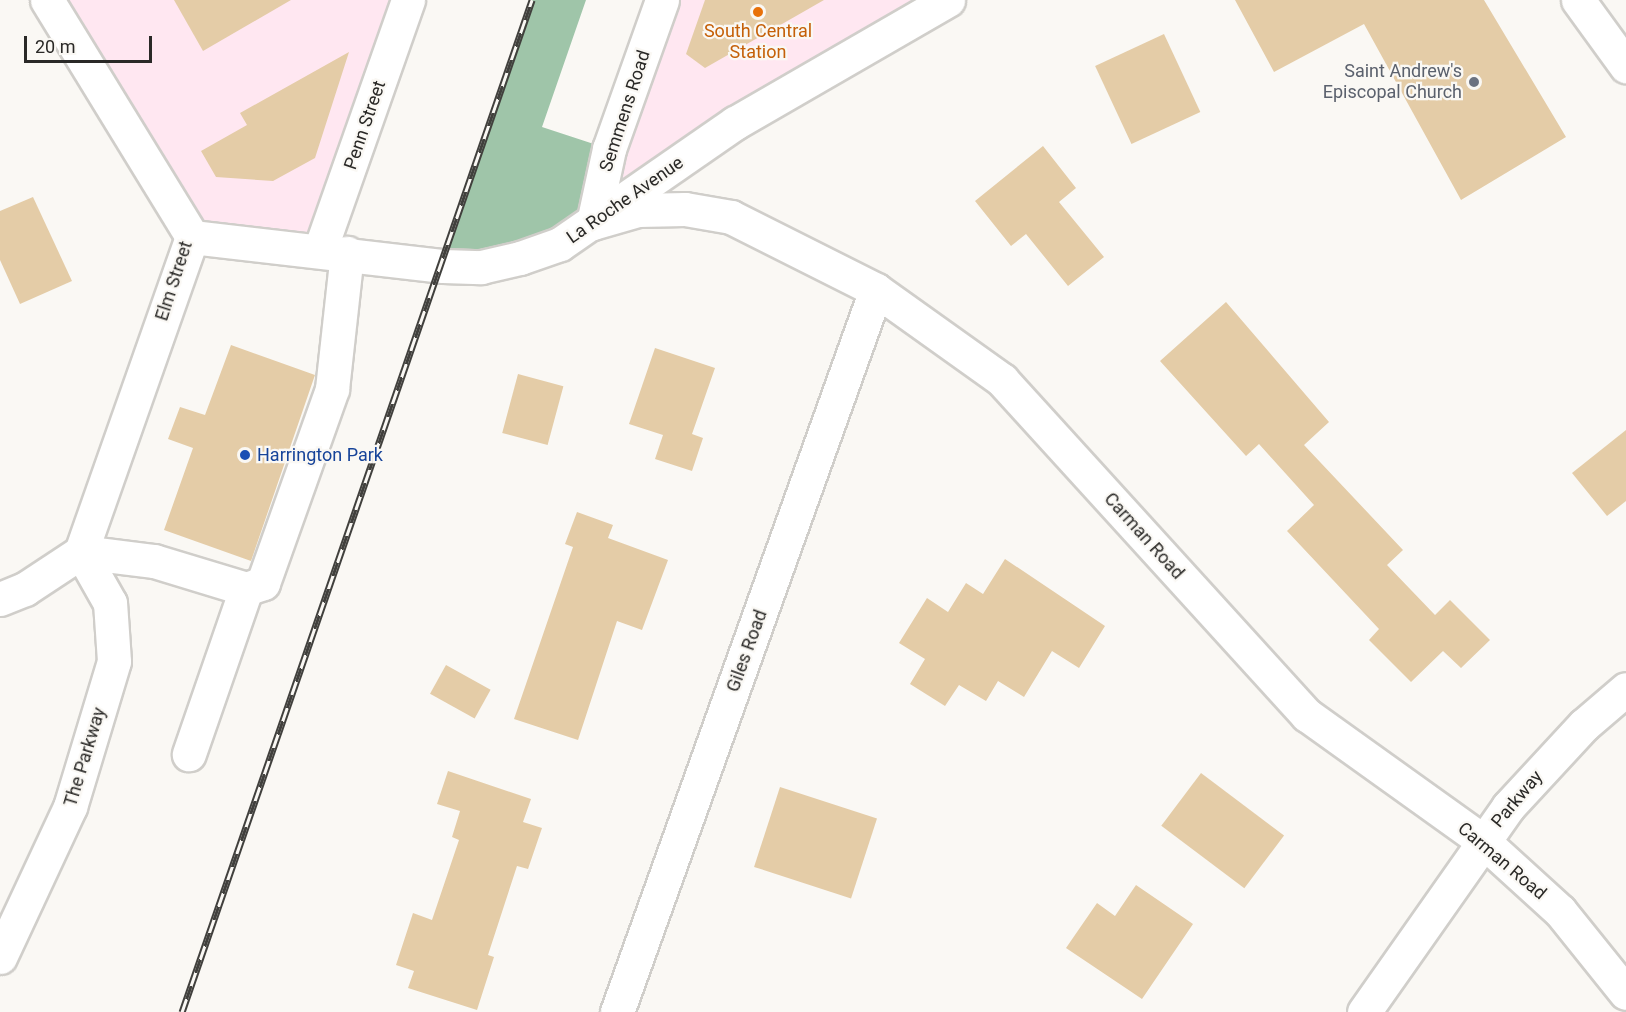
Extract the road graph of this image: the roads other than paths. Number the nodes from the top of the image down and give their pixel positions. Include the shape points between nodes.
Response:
1 (47, 0) edge
2 (408, 0) edge
3 (662, 0) edge
4 (948, 0) edge
5 (1578, 0) edge
6 (1626, 66) edge
7 (593, 223) junction
8 (192, 237) junction
9 (333, 251) junction
10 (876, 290) junction
11 (81, 552) junction
12 (246, 589) junction
13 (0, 599) edge
14 (1626, 689) edge
15 (189, 754) dead end
16 (1483, 841) junction
17 (0, 957) edge
18 (1626, 993) edge
19 (617, 1012) edge
20 (1364, 1012) edge

1 - 8 street, Elm Street
2 - 9 street, Penn Street
3 - 7 street, Semmens Road via 609,149
4 - 7 street, La Roche Avenue via 735,123
5 - 6 street
7 - 9 street, La Roche Avenue via 560,244 481,267
7 - 10 street, Carman Road via 638,210 685,209 730,217
8 - 9 street, La Roche Avenue
8 - 11 street, Elm Street
9 - 12 street, Penn Street via 332,389 263,583
10 - 16 street, Carman Road via 1002,380 1307,715
10 - 19 street, Giles Road
11 - 12 street via 154,561
11 - 13 street via 25,589
11 - 17 street, The Parkway via 110,603 114,662 70,807
12 - 15 street
14 - 16 street, Parkway via 1584,724
16 - 18 street, Carman Road via 1560,911
16 - 20 street, Parkway

